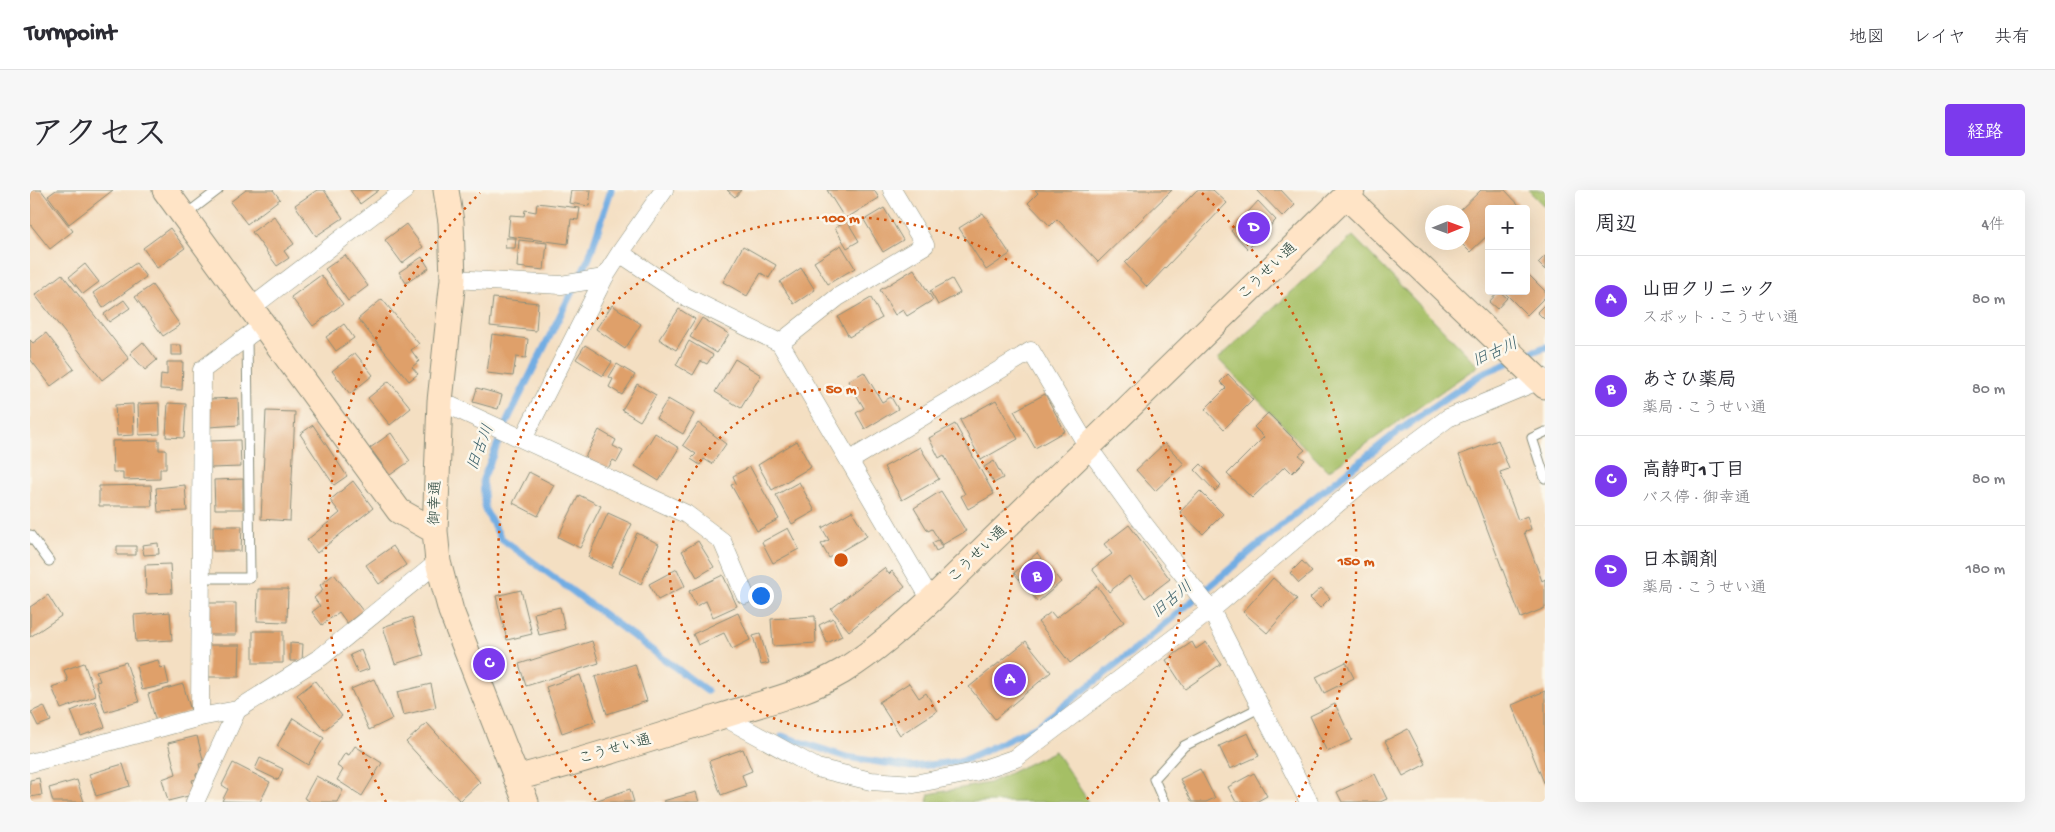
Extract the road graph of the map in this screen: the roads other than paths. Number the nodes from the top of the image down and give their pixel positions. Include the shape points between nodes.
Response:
1 (165, 190) edge
2 (218, 190) edge
3 (405, 190) edge
4 (446, 190) edge
5 (664, 190) edge
6 (892, 190) edge
7 (1349, 193) edge
8 (184, 216) junction
9 (620, 253) junction
10 (453, 279) junction
11 (600, 279) junction
12 (254, 323) junction
13 (780, 343) junction
14 (1533, 373) edge
15 (440, 401) junction
16 (1545, 432) edge
17 (520, 438) junction
18 (1088, 447) junction
19 (849, 460) junction
20 (1545, 478) edge
21 (435, 531) junction
22 (30, 535) edge
23 (49, 561) dead end
24 (438, 562) junction
25 (201, 578) junction
26 (744, 595) dead end
27 (931, 600) junction
28 (1208, 606) junction
29 (1261, 707) junction
30 (237, 710) junction
31 (722, 716) junction
32 (200, 717) junction
33 (30, 762) edge
34 (516, 778) junction
35 (195, 802) edge
36 (526, 802) edge
37 (1164, 802) edge
38 (1309, 802) edge

1 - 8 street
2 - 8 lane
3 - 12 street
4 - 10 street, 御幸通
5 - 9 street
6 - 13 street via 924,245 838,297
7 - 14 street
7 - 18 street, こうせい通
8 - 12 street
9 - 11 street
9 - 13 street via 684,296
10 - 11 street via 561,285
10 - 15 street, 御幸通
11 - 17 street
12 - 21 street via 400,510
12 - 25 street via 202,370
12 - 25 lane via 250,578
13 - 19 street
14 - 28 street via 1448,418
15 - 17 street
15 - 21 street, 御幸通
16 - 20 lane via 1532,438
17 - 26 street via 686,514 722,541
18 - 19 street via 1030,351
18 - 27 street, こうせい通
18 - 28 street
19 - 27 street
21 - 24 street, 御幸通
22 - 23 lane
24 - 30 street via 321,657
24 - 34 street, 御幸通 via 451,612
25 - 32 street
27 - 31 street, こうせい通 via 871,652 842,672 784,698
28 - 29 street
28 - 31 street via 1016,758 974,772 914,784 871,781 817,768
29 - 37 lane via 1184,746 1154,779
29 - 38 street
30 - 32 street
30 - 35 street
31 - 34 street, こうせい通
32 - 33 street
34 - 36 street, 御幸通

